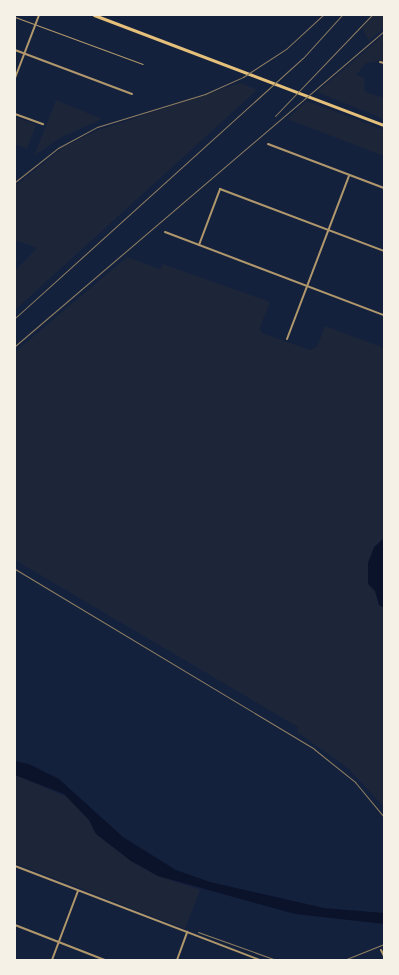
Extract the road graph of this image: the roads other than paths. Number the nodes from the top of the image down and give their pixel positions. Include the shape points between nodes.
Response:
1 (39, 15) edge
2 (94, 15) edge
3 (15, 17) edge
4 (35, 25) junction
5 (15, 50) edge
6 (24, 54) junction
7 (380, 62) dead end
8 (384, 63) edge
9 (143, 64) dead end
10 (15, 78) edge
11 (132, 94) dead end
12 (15, 114) edge
13 (42, 124) dead end
14 (384, 124) edge
15 (268, 144) dead end
16 (349, 176) junction
17 (384, 188) edge
18 (328, 230) junction
19 (165, 232) dead end
20 (199, 245) junction
21 (384, 251) edge
22 (308, 286) junction
23 (384, 314) edge
24 (287, 339) dead end
25 (15, 866) edge
26 (78, 891) junction
27 (15, 925) edge
28 (187, 932) junction
29 (59, 942) junction
30 (381, 950) dead end
31 (384, 956) edge
32 (52, 960) edge
33 (105, 960) edge
34 (176, 960) edge
35 (260, 960) edge

1 - 4 street
2 - 14 main road
3 - 4 lane
4 - 6 street
4 - 9 lane
5 - 6 street
6 - 10 street
6 - 11 street
7 - 8 street
12 - 13 street
15 - 16 street
16 - 17 street
16 - 18 street
18 - 20 street via 220,189
18 - 21 street
18 - 22 street
19 - 20 street
20 - 22 street
22 - 23 street
22 - 24 street
25 - 26 street
26 - 28 street
26 - 29 street
27 - 29 street
28 - 34 street
28 - 35 street
29 - 32 street
29 - 33 street
30 - 31 street

